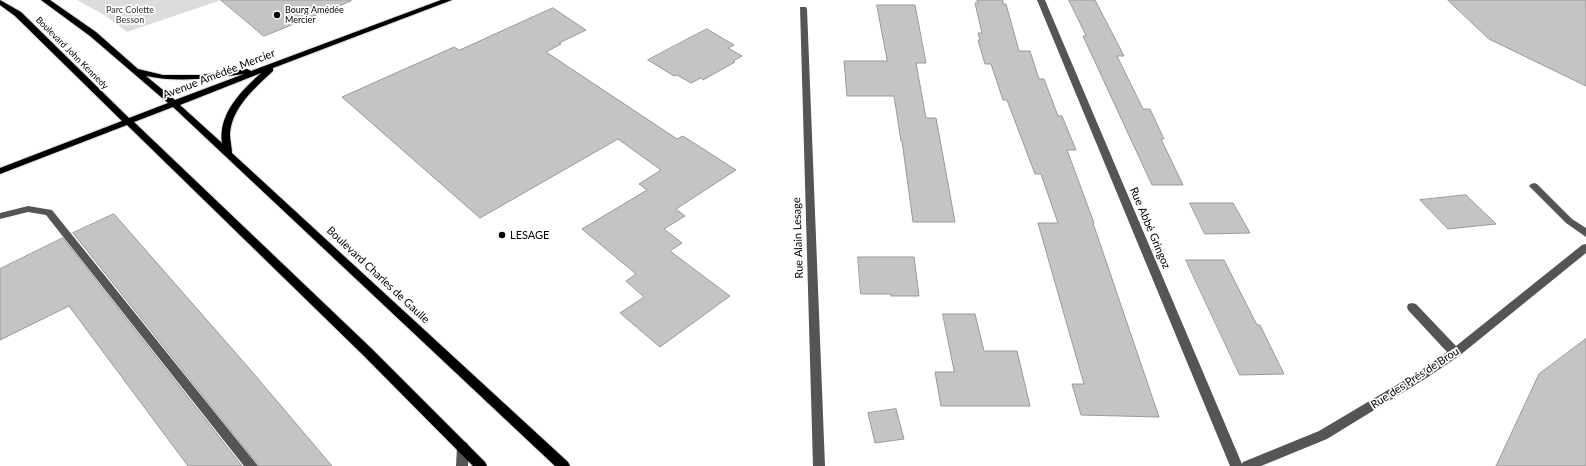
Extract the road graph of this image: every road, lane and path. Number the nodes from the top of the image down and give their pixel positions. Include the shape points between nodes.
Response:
1 (45, 0) edge
2 (448, 0) edge
3 (1041, 0) edge
4 (0, 2) edge
5 (804, 9) dead end
6 (274, 65) junction
7 (134, 70) junction
8 (174, 104) junction
9 (128, 122) junction
10 (228, 153) junction
11 (0, 170) edge
12 (1534, 186) dead end
13 (0, 216) edge
14 (1586, 233) edge
15 (1586, 248) edge
16 (1412, 306) dead end
17 (1455, 353) junction
18 (463, 447) junction
19 (252, 466) edge
20 (462, 466) edge
21 (481, 466) edge
22 (564, 466) edge
23 (819, 466) edge
24 (1236, 466) edge
25 (1247, 466) edge

1 - 7 main road, Boulevard John Kennedy via 92,34
2 - 6 main road, Avenue Amédée Mercier
3 - 24 street, Rue Abbé Gringoz
4 - 9 main road, Boulevard John Kennedy via 18,14
5 - 23 street, Rue Alain Lesage
6 - 7 main road via 200,77 163,77
6 - 8 main road, Avenue Amédée Mercier
6 - 10 main road via 233,110 226,132
7 - 8 main road, Boulevard John Kennedy
8 - 9 main road, Avenue Amédée Mercier
8 - 10 main road, Boulevard Charles de Gaulle
9 - 11 main road, Avenue Amédée Mercier
9 - 18 main road via 341,325
10 - 22 main road, Boulevard Charles de Gaulle
12 - 14 street via 1569,221
13 - 19 street via 28,209 49,212
15 - 17 street, Rue des Prés de Brou
16 - 17 street
17 - 25 street, Rue des Prés de Brou via 1323,435
18 - 20 street
18 - 21 main road

